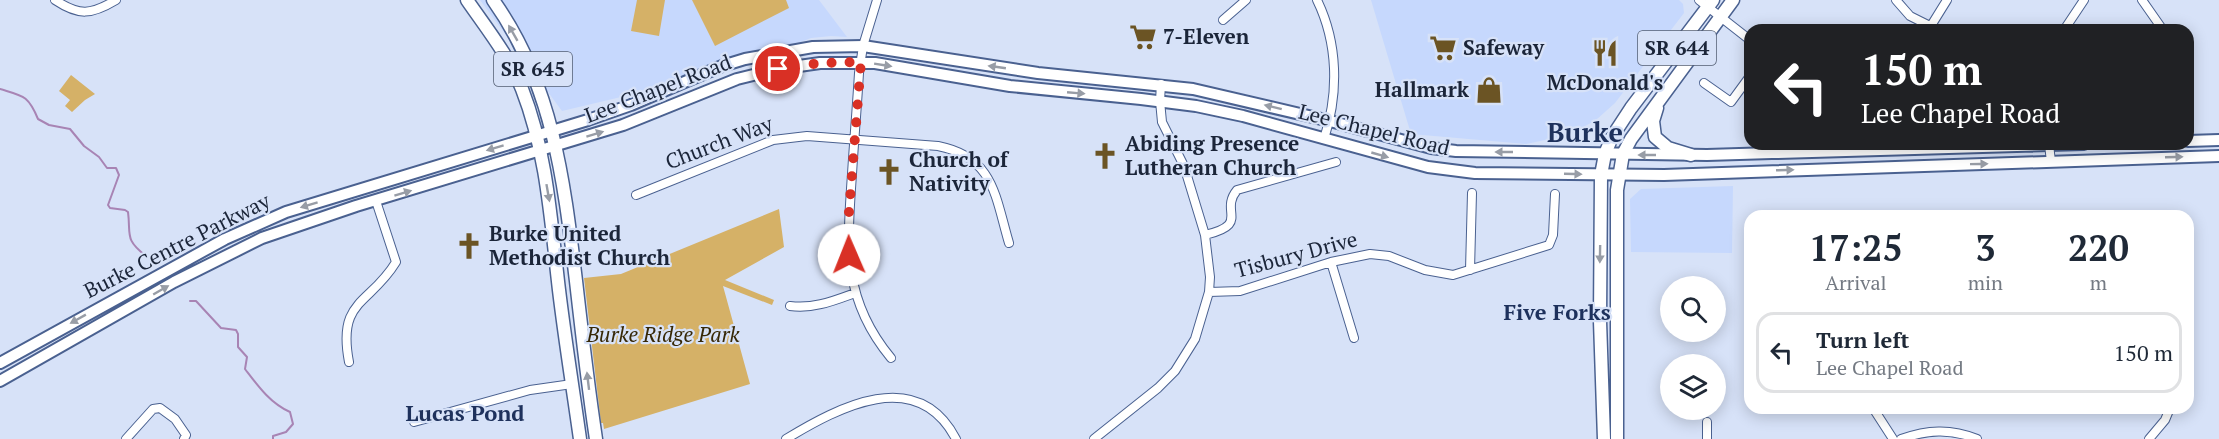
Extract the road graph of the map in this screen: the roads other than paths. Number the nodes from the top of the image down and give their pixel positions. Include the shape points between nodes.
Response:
1 (55, 0) edge
2 (116, 0) edge
3 (467, 0) edge
4 (493, 0) edge
5 (877, 0) edge
6 (1246, 0) edge
7 (1317, 0) edge
8 (1733, 0) edge
9 (1896, 0) edge
10 (1947, 0) edge
11 (2084, 0) edge
12 (2142, 0) edge
13 (1707, 2) edge
14 (1721, 17) junction
15 (1222, 20) dead end
16 (1922, 24) edge
17 (1933, 24) edge
18 (2068, 24) edge
19 (2159, 24) edge
20 (1744, 35) edge
21 (863, 46) junction
22 (861, 62) junction
23 (1704, 83) dead end
24 (1161, 84) junction
25 (1744, 84) edge
26 (1665, 91) junction
27 (1160, 101) junction
28 (1330, 121) junction
29 (551, 130) junction
30 (538, 135) junction
31 (855, 139) junction
32 (1324, 139) junction
33 (2219, 140) edge
34 (2194, 141) edge
35 (555, 146) junction
36 (1870, 150) edge
37 (2050, 150) edge
38 (539, 151) junction
39 (1605, 154) junction
40 (1623, 154) junction
41 (1691, 155) junction
42 (2219, 156) edge
43 (1336, 162) dead end
44 (2051, 162) junction
45 (1601, 175) junction
46 (1618, 176) junction
47 (1472, 194) dead end
48 (1555, 194) dead end
49 (636, 195) dead end
50 (376, 201) junction
51 (1205, 235) junction
52 (1009, 243) dead end
53 (1331, 262) junction
54 (1470, 270) junction
55 (1209, 292) junction
56 (855, 293) junction
57 (790, 306) dead end
58 (1353, 338) dead end
59 (891, 358) dead end
60 (349, 362) dead end
61 (0, 363) edge
62 (0, 381) edge
63 (572, 384) junction
64 (1877, 414) edge
65 (2167, 414) edge
66 (414, 422) dead end
67 (1707, 422) dead end
68 (126, 439) edge
69 (184, 439) edge
70 (580, 439) edge
71 (596, 439) edge
72 (786, 439) edge
73 (956, 439) edge
74 (1094, 439) edge
75 (1604, 439) edge
76 (1617, 439) edge
77 (1707, 439) edge
78 (1893, 439) edge
79 (1901, 439) edge
80 (1977, 439) edge
81 (2150, 439) edge

1 - 2 street via 80,12
3 - 30 main road, SR 645 via 505,54
29 -> 4 main road, SR 645 via 530,62
5 - 21 street
6 - 15 street
7 - 28 street via 1330,34 1334,71
8 - 14 main road, SR 644
9 - 16 street
10 - 17 street
11 - 18 street
12 - 19 street
13 - 14 street
13 - 39 main road, SR 644 via 1631,108
14 - 20 street
14 - 26 main road, SR 644
21 - 22 street
24 -> 21 main road, Lee Chapel Road via 1038,73
21 - 29 main road, Lee Chapel Road via 813,47 745,59 631,105
22 -> 27 main road, Lee Chapel Road via 1010,86
22 - 31 street
35 -> 22 main road, Lee Chapel Road via 623,125 756,74 820,63
23 - 25 street via 1731,102
24 - 27 street
28 -> 24 main road, Lee Chapel Road
26 - 40 main road, SR 644
26 - 41 main road via 1654,115 1653,132 1662,145
27 - 32 main road, Lee Chapel Road via 1243,116
27 - 51 street via 1162,122 1184,166
28 - 32 street
39 -> 28 main road, Lee Chapel Road via 1439,149
29 - 30 main road, Burke Centre Parkway
29 - 35 main road, SR 645
30 - 38 main road, SR 645
30 -> 61 main road, Burke Centre Parkway via 286,212 193,256
31 - 49 street, Church Way via 807,136 773,140
31 - 52 street, Church Way via 938,146 968,155 991,182
31 - 56 street via 847,237
32 -> 45 main road, Lee Chapel Road via 1442,169
33 - 34 main road
35 - 38 main road, Lee Chapel Road
71 -> 35 main road, SR 645
36 - 41 main road, Lee Chapel Road
37 - 44 street
50 -> 38 main road, Burke Centre Parkway
38 -> 63 main road, SR 645 via 550,205
39 - 40 main road, Lee Chapel Road
39 - 45 main road, SR 644
41 -> 40 main road, Lee Chapel Road
40 - 46 main road, SR 644
44 -> 42 main road, Lee Chapel Road
43 - 51 street via 1237,190 1232,196 1228,228
46 -> 44 main road, Lee Chapel Road
45 - 46 main road, Lee Chapel Road
45 -> 75 main road, SR 644
46 - 76 main road, SR 644
47 - 54 street
48 - 54 street, Tisbury Drive via 1549,245
50 - 60 street via 396,262 348,321
62 -> 50 main road, Burke Centre Parkway via 174,282 262,238
51 - 55 street
53 - 54 street, Tisbury Drive via 1370,254 1453,275
53 - 55 street, Tisbury Drive via 1240,291
53 - 58 street
55 - 74 street via 1195,339 1175,371
56 - 57 street via 820,305
56 - 59 street via 868,325
63 - 66 street via 530,390
63 - 70 main road, SR 645
64 - 78 street
65 - 81 street
67 - 77 street
68 - 69 street via 153,409 160,408 175,419 186,435
72 - 73 street via 847,407 885,397 909,398 930,407 948,423
79 - 80 street via 1933,431 1957,432

